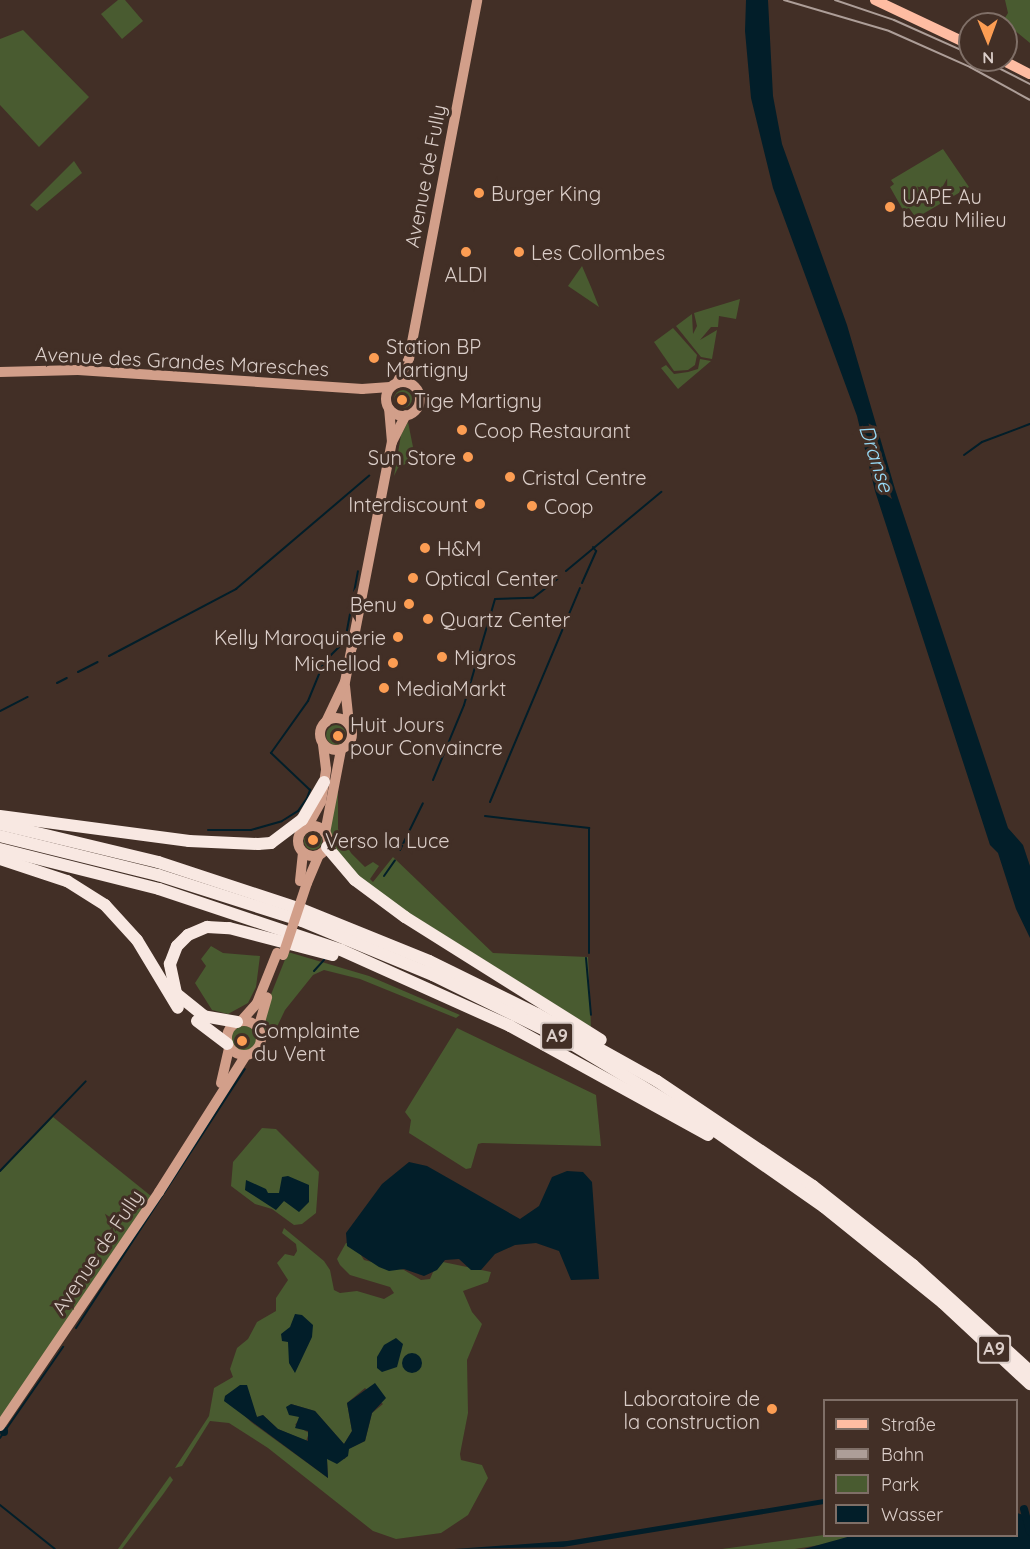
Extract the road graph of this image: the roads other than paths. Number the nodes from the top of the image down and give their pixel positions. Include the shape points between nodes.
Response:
1 (477, 0) edge
2 (878, 2) edge
3 (958, 39) edge
4 (409, 358) junction
5 (0, 372) edge
6 (394, 385) junction
7 (414, 386) junction
8 (362, 389) junction
9 (388, 406) junction
10 (406, 415) junction
11 (392, 442) junction
12 (345, 682) junction
13 (326, 722) junction
14 (349, 724) junction
15 (323, 744) junction
16 (340, 750) junction
17 (324, 782) junction
18 (0, 816) edge
19 (0, 824) edge
20 (304, 831) junction
21 (325, 833) junction
22 (0, 836) edge
23 (271, 843) junction
24 (0, 849) edge
25 (323, 851) junction
26 (303, 853) junction
27 (0, 859) edge
28 (304, 882) junction
29 (280, 954) junction
30 (449, 996) junction
31 (239, 1022) junction
32 (258, 1029) junction
33 (228, 1045) junction
34 (246, 1055) junction
35 (218, 1095) junction
36 (741, 1135) junction
37 (795, 1185) junction
38 (1030, 1371) edge
39 (1030, 1384) edge
40 (0, 1426) edge

1 - 4 main road, Avenue de Fully
2 - 3 main road
4 - 6 main road, Avenue de Fully
4 - 7 main road, Avenue de Fully
5 - 8 main road, Avenue des Grandes Maresches via 99,370
6 - 7 main road
6 - 8 main road, Avenue des Grandes Maresches
6 - 9 main road
7 - 10 main road via 419,403
8 - 9 main road, Avenue des Grandes Maresches
9 - 10 main road
9 - 11 main road
10 - 11 main road
11 - 12 main road
12 - 13 main road
12 - 14 main road
13 - 14 main road via 338,718
13 - 15 main road via 320,733
14 - 16 main road via 352,739
15 - 16 main road
15 - 17 main road
16 - 21 main road
17 - 20 main road via 319,810
17 - 23 highway via 302,820
18 - 23 highway via 189,841
19 - 36 highway, A9 via 158,862 368,934 583,1039
20 - 21 main road via 317,827
20 - 23 highway
20 - 26 main road via 298,846
21 - 25 main road
22 - 37 highway, A9 via 202,888 311,925 412,966 532,1023 617,1070
24 - 30 highway via 207,903 341,950
25 - 26 main road
25 - 28 main road
25 - 36 highway via 405,917 667,1083
26 - 28 main road
27 - 33 highway via 59,878 105,904 137,939 173,1003
28 - 29 main road, bridge
29 - 31 main road via 257,1003
29 - 32 main road
30 - 31 highway via 268,936 223,927 195,931 179,943 172,957 174,990 200,1014 219,1022
30 - 37 highway via 571,1058
31 - 32 main road
31 - 33 main road via 228,1031
32 - 34 main road via 260,1044
33 - 34 main road via 236,1054
33 - 35 main road, Avenue de Fully
34 - 35 main road, Avenue de Fully
35 - 40 main road, Avenue de Fully via 159,1192
36 - 38 highway, A9 via 870,1230
37 - 39 highway, A9 via 915,1280

